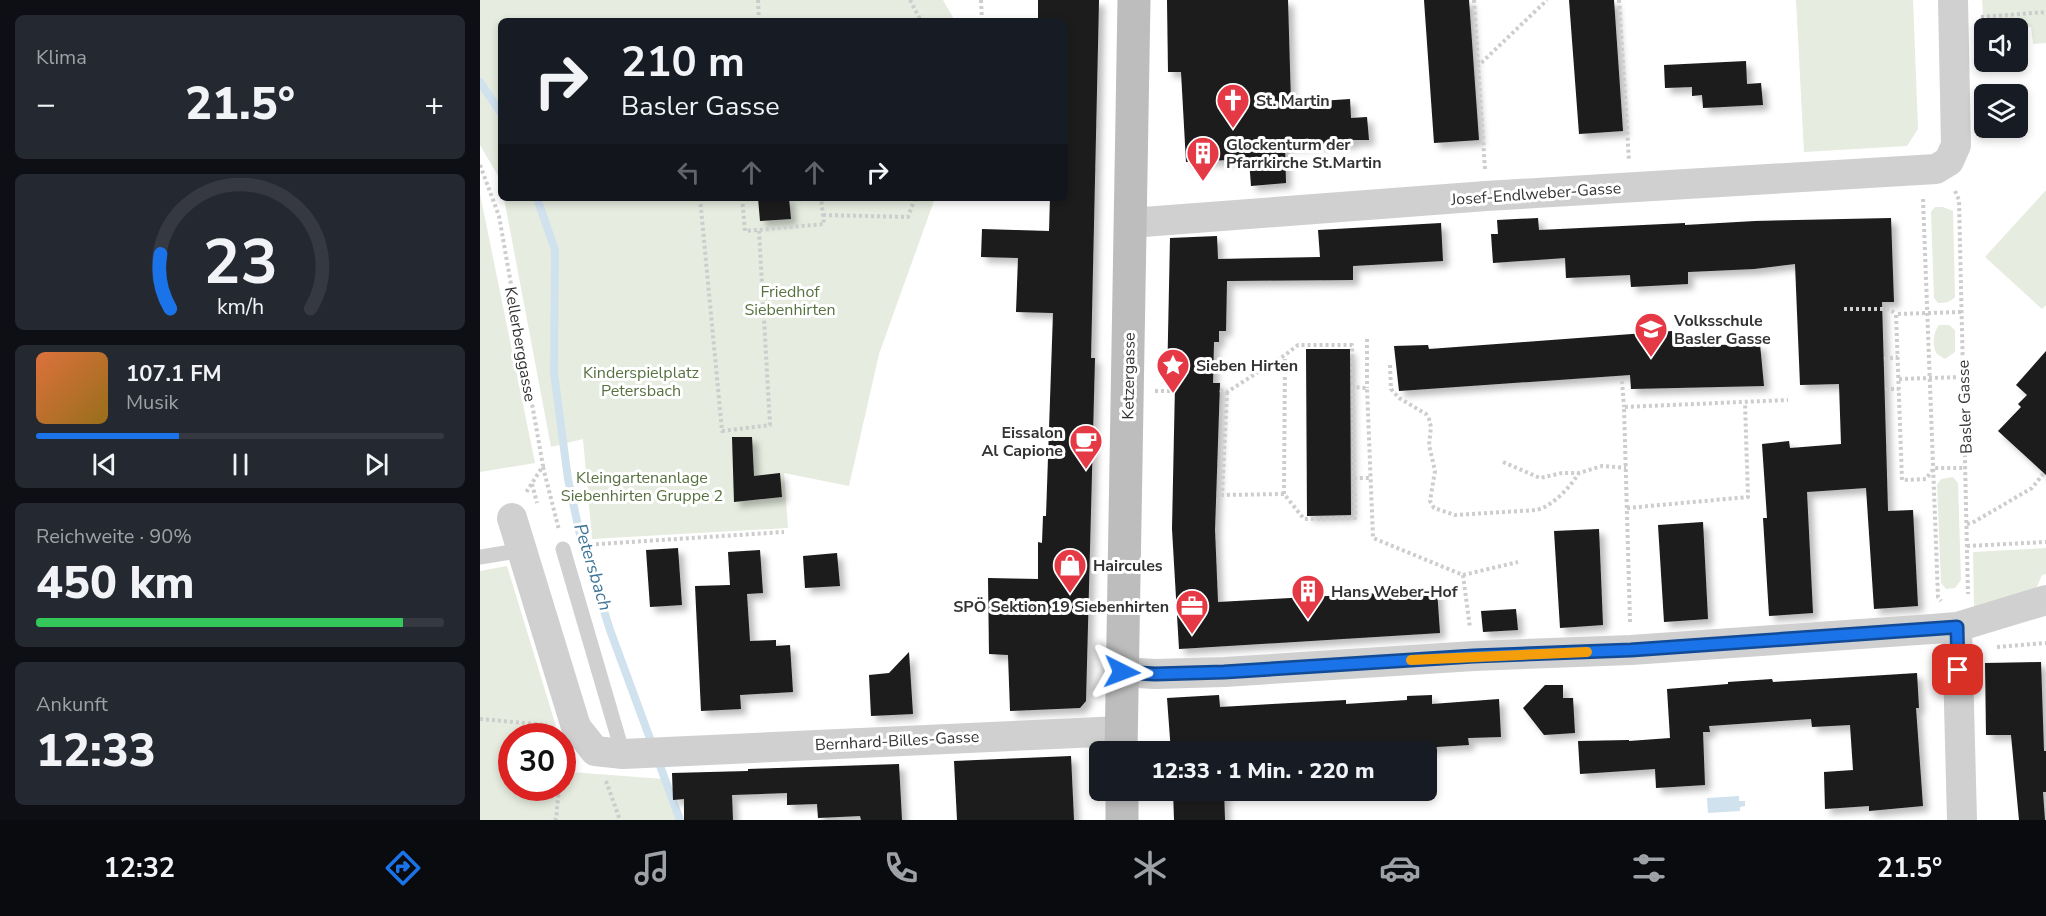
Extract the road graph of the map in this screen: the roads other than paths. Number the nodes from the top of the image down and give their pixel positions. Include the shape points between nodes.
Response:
1 (1134, 0) edge
2 (1954, 9) edge
3 (1130, 223) junction
4 (512, 518) road end
5 (563, 549) road end
6 (523, 550) junction
7 (480, 557) edge
8 (2046, 600) edge
9 (1957, 638) junction
10 (1122, 672) junction
11 (1121, 741) edge
12 (1089, 742) edge
13 (609, 752) junction
14 (1122, 801) edge
15 (1122, 820) edge
16 (1962, 820) edge

1 - 3 main road, Ketzergasse
2 - 3 street, Josef-Endlweber-Gasse via 1956,145 1949,161 1932,168
3 - 10 main road, Ketzergasse
4 - 6 street
5 - 13 lane
6 - 7 lane
6 - 13 street via 576,727
8 - 9 street
9 - 10 street via 1474,656 1224,672
9 - 16 street
10 - 11 main road, Ketzergasse
12 - 13 street, Bernhard-Billes-Gasse
14 - 15 main road

